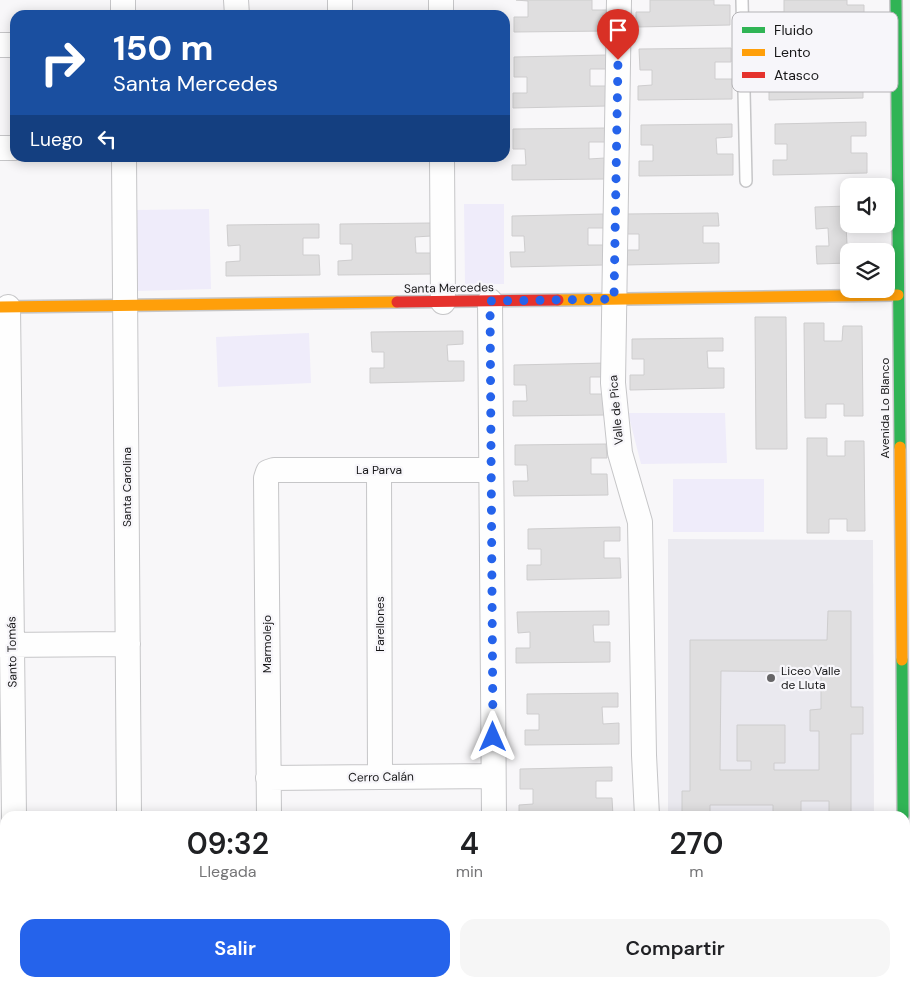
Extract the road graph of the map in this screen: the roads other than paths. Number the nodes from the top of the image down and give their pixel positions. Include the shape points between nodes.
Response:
1 (619, 0) edge
2 (744, 92) edge
3 (897, 92) edge
4 (124, 162) edge
5 (442, 162) edge
6 (746, 181) dead end
7 (898, 295) junction
8 (614, 299) junction
9 (490, 301) junction
10 (443, 302) junction
11 (125, 306) junction
12 (4, 307) edge
13 (379, 470) junction
14 (491, 470) junction
15 (268, 472) joint
16 (905, 632) edge
17 (6, 644) edge
18 (128, 644) junction
19 (494, 776) junction
20 (380, 777) junction
21 (268, 778) junction
22 (14, 811) edge
23 (130, 811) edge
24 (269, 811) edge
25 (494, 811) edge
26 (647, 811) edge
27 (903, 811) edge

1 - 8 street, Valle de Pica
2 - 6 lane
3 - 7 street, Avenida Lo Blanco
4 - 11 street, Santa Carolina
5 - 10 street
7 - 8 street, Santa Mercedes
7 - 16 street, Avenida Lo Blanco
8 - 9 street, Santa Mercedes
8 - 26 street, Valle de Pica via 612,383 618,440 640,522
9 - 10 street, Santa Mercedes
9 - 14 street
10 - 11 street, Santa Mercedes
11 - 12 street, Santa Mercedes
11 - 18 street, Santa Carolina
12 - 17 street, Santo Tomás
13 - 14 street, La Parva
13 - 15 street, La Parva
13 - 20 street, Farellones
14 - 19 street
15 - 21 street, Marmolejo
16 - 27 street, Avenida Lo Blanco
17 - 18 street
17 - 22 street, Santo Tomás
18 - 23 street, Santa Carolina
19 - 20 street, Cerro Calán
19 - 25 street
20 - 21 street, Cerro Calán
21 - 24 street, Marmolejo

